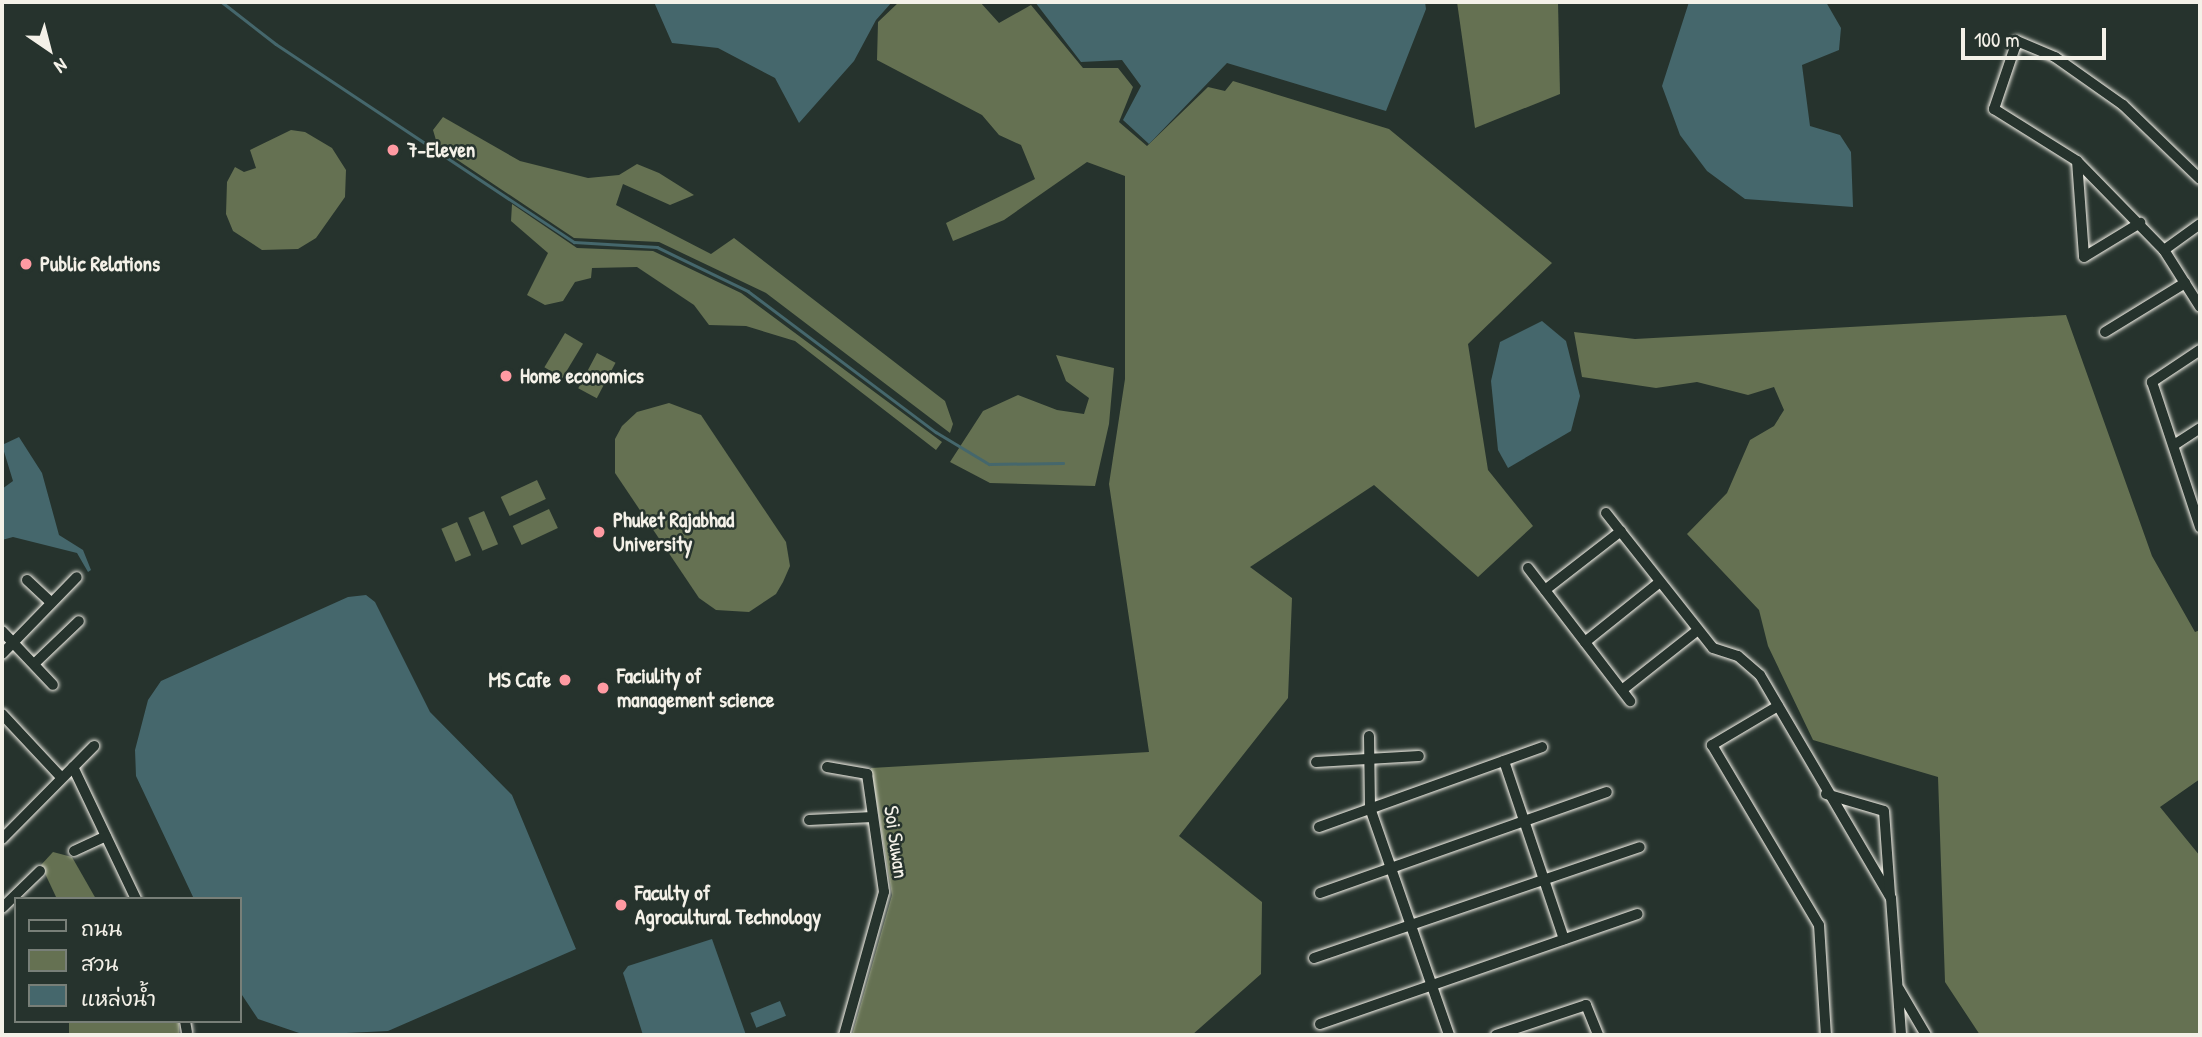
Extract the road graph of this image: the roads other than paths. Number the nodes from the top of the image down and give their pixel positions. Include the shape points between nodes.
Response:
1 (2077, 161) junction
2 (2200, 178) edge
3 (2140, 223) junction
4 (2200, 224) edge
5 (2164, 250) junction
6 (2185, 283) junction
7 (2200, 307) edge
8 (2105, 332) dead end
9 (2200, 350) edge
10 (2200, 428) edge
11 (2174, 445) junction
12 (2197, 508) edge
13 (1606, 513) dead end
14 (2200, 527) edge
15 (1621, 531) junction
16 (1528, 568) dead end
17 (77, 577) dead end
18 (27, 580) dead end
19 (1661, 582) junction
20 (1545, 590) junction
21 (51, 602) junction
22 (79, 621) dead end
23 (1698, 629) junction
24 (2, 631) edge
25 (1585, 642) junction
26 (13, 643) junction
27 (2, 654) edge
28 (34, 664) junction
29 (52, 685) dead end
30 (1622, 690) junction
31 (1630, 701) dead end
32 (1778, 706) junction
33 (2, 715) edge
34 (1369, 736) dead end
35 (94, 746) dead end
36 (1542, 747) dead end
37 (1419, 756) dead end
38 (1370, 759) junction
39 (1504, 761) junction
40 (1316, 762) dead end
41 (73, 767) junction
42 (827, 767) dead end
43 (61, 778) junction
44 (1606, 792) dead end
45 (1826, 794) junction
46 (1370, 808) junction
47 (873, 817) junction
48 (809, 820) dead end
49 (1524, 821) junction
50 (1319, 827) dead end
51 (106, 836) junction
52 (2, 838) edge
53 (1640, 847) dead end
54 (74, 851) dead end
55 (1390, 867) junction
56 (40, 871) dead end
57 (1544, 879) junction
58 (1320, 892) dead end
59 (135, 897) edge
60 (1891, 898) junction
61 (2, 908) edge
62 (1637, 914) dead end
63 (1410, 924) junction
64 (1564, 939) junction
65 (1314, 958) dead end
66 (1432, 985) junction
67 (1898, 986) junction
68 (1320, 1024) dead end
69 (844, 1035) edge
70 (1450, 1035) edge
71 (1496, 1035) edge
72 (1598, 1035) edge
73 (1826, 1035) edge
74 (1901, 1035) edge
75 (1926, 1035) edge

1 - 2 street via 1994,109 2017,41 2055,57 2123,106
1 - 3 street
1 - 3 street via 2084,257
3 - 5 street
4 - 5 street
5 - 6 street
6 - 7 street
6 - 8 street
9 - 11 street via 2152,382
10 - 11 street
11 - 12 street
12 - 14 street
13 - 15 street
15 - 19 street
15 - 20 street
16 - 20 street
17 - 21 street
18 - 21 street
19 - 23 street
19 - 25 street
20 - 25 street
21 - 26 street
22 - 28 street
23 - 30 street
23 - 32 street via 1713,648 1738,656 1760,675
24 - 26 street
25 - 30 street
26 - 27 street
26 - 28 street
28 - 29 street
30 - 31 street
32 - 45 street
32 - 73 street via 1712,745 1819,925
33 - 43 street
34 - 38 street
35 - 41 street
36 - 39 street
37 - 38 street
38 - 40 street
38 - 46 street
39 - 46 street
39 - 49 street
41 - 43 street
41 - 51 street
42 - 47 street, Soi Suwan via 865,771
43 - 52 street
44 - 49 street
45 - 60 street
45 - 60 street via 1884,811
46 - 50 street
46 - 55 street
47 - 48 street
47 - 69 street, Soi Suwan via 884,892
49 - 55 street
49 - 57 street
51 - 54 street
51 - 59 street
53 - 57 street
55 - 58 street
55 - 63 street
56 - 61 street
57 - 63 street
57 - 64 street
60 - 67 street
62 - 64 street
63 - 65 street
63 - 66 street
64 - 66 street
66 - 68 street
66 - 70 street
67 - 74 street
67 - 75 street
71 - 72 street via 1587,1004

